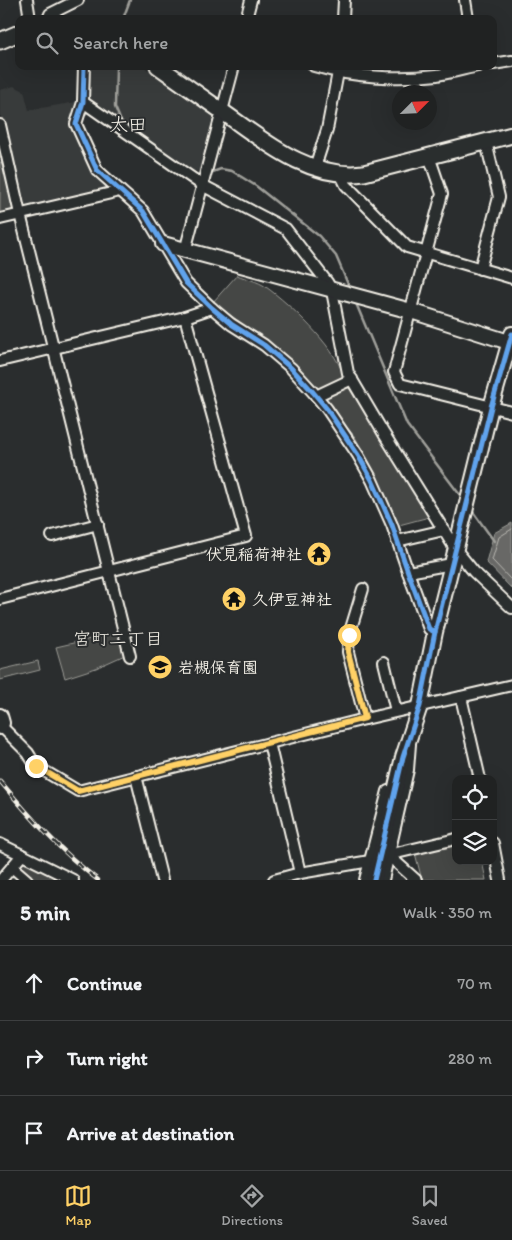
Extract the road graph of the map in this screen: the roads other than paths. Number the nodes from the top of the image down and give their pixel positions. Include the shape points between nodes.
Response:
1 (27, 0) edge
2 (78, 0) edge
3 (251, 0) edge
4 (344, 0) edge
5 (465, 0) edge
6 (29, 15) edge
7 (50, 15) edge
8 (247, 15) edge
9 (343, 15) edge
10 (467, 15) edge
11 (15, 34) edge
12 (0, 41) edge
13 (512, 61) edge
14 (497, 63) edge
15 (84, 70) edge
16 (164, 70) edge
17 (233, 70) edge
18 (339, 70) edge
19 (459, 70) edge
20 (82, 102) junction
21 (222, 112) junction
22 (0, 125) edge
23 (512, 135) edge
24 (486, 142) junction
25 (429, 156) junction
26 (315, 167) junction
27 (341, 175) junction
28 (202, 185) junction
29 (120, 190) junction
30 (20, 214) junction
31 (0, 219) edge
32 (163, 244) junction
33 (185, 251) junction
34 (427, 252) junction
35 (480, 269) junction
36 (512, 278) edge
37 (332, 290) junction
38 (212, 308) junction
39 (411, 312) junction
40 (186, 317) junction
41 (511, 339) edge
42 (53, 348) junction
43 (0, 361) edge
44 (352, 379) junction
45 (316, 396) junction
46 (491, 406) junction
47 (512, 412) edge
48 (98, 524) junction
49 (444, 530) junction
50 (52, 536) dead end
51 (397, 541) junction
52 (456, 550) junction
53 (452, 564) junction
54 (110, 570) junction
55 (408, 572) junction
56 (363, 589) dead end
57 (0, 599) edge
58 (512, 608) edge
59 (435, 632) junction
60 (130, 656) dead end
61 (384, 662) dead end
62 (512, 685) edge
63 (461, 697) junction
64 (420, 706) junction
65 (396, 711) junction
66 (365, 718) junction
67 (0, 723) edge
68 (410, 735) junction
69 (269, 743) junction
70 (403, 757) junction
71 (479, 775) edge
72 (136, 776) junction
73 (452, 840) edge
74 (0, 844) edge
75 (22, 855) junction
76 (388, 855) junction
77 (370, 861) junction
78 (497, 864) edge
79 (12, 867) junction
80 (300, 873) junction
81 (281, 879) edge
82 (1, 880) edge
83 (27, 880) edge
84 (72, 880) edge
85 (162, 880) edge
86 (365, 880) edge
87 (374, 880) edge
88 (383, 880) edge
89 (416, 880) edge
90 (500, 880) edge

1 - 6 street
2 - 7 street
3 - 8 street
4 - 9 street
5 - 10 street
11 - 12 main road
13 - 14 street
15 - 20 street
16 - 21 main road
17 - 21 street
18 - 19 street via 405,77
18 - 26 street via 327,130
20 - 28 street
20 - 29 street via 76,124 98,170
21 - 26 main road via 278,150
21 - 28 street
22 - 30 street
23 - 24 main road
24 - 25 main road
24 - 35 street via 499,197
25 - 27 main road via 364,173
25 - 34 street via 442,194
26 - 27 main road
27 - 34 street via 346,185 398,239 407,247
28 - 33 street
28 - 37 street via 286,229
29 - 30 street
29 - 32 street via 143,211
30 - 31 street
30 - 42 street
32 - 33 street
32 - 38 street via 186,283
33 - 37 street
34 - 35 street
34 - 39 street
35 - 36 street
37 - 39 street
37 - 44 street via 348,373
38 - 40 street
38 - 45 street via 291,368
39 - 41 street
39 - 46 street via 394,372 400,384
40 - 42 street
40 - 54 street via 246,536
41 - 46 street
42 - 43 street
42 - 48 street
44 - 45 street
44 - 49 street
45 - 51 street via 372,480
46 - 47 street
46 - 52 street
48 - 50 street
48 - 54 street
49 - 51 street
49 - 52 street
51 - 55 street
52 - 53 street
52 - 58 street
53 - 55 street
53 - 59 street
54 - 57 street
54 - 60 street
55 - 59 street via 429,629
56 - 66 street via 349,635 348,652
59 - 64 street
61 - 65 street
62 - 63 street
63 - 64 street
63 - 71 street
64 - 65 street
64 - 68 street
65 - 66 street
66 - 69 street
67 - 72 street via 36,766 78,791
68 - 70 street
68 - 76 street via 411,754
69 - 72 street
69 - 80 street
70 - 77 street via 393,773
70 - 87 street
72 - 85 street
73 - 76 street
74 - 75 street
75 - 79 street
75 - 84 street
76 - 88 street
76 - 89 street
77 - 80 street
77 - 86 street
78 - 90 street
79 - 82 street
79 - 83 street
80 - 81 street

